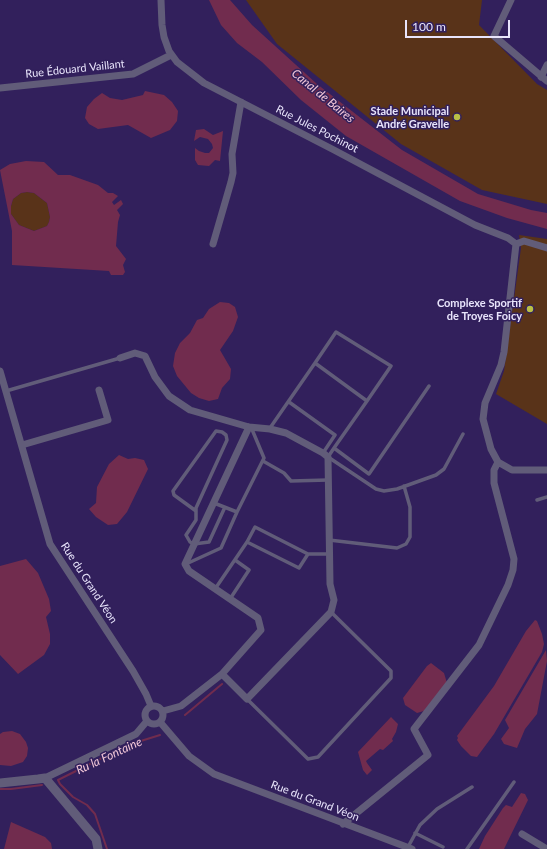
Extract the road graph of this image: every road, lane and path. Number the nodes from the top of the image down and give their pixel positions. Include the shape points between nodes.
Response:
1 (162, 0) edge
2 (511, 0) edge
3 (171, 55) junction
4 (547, 65) edge
5 (544, 79) edge
6 (0, 88) edge
7 (240, 102) junction
8 (213, 244) dead end
9 (516, 244) junction
10 (547, 248) edge
11 (120, 358) joint
12 (315, 363) junction
13 (0, 371) edge
14 (430, 386) dead end
15 (6, 390) junction
16 (99, 390) dead end
17 (0, 397) edge
18 (367, 401) junction
19 (289, 402) junction
20 (250, 427) junction
21 (270, 429) junction
22 (463, 434) dead end
23 (22, 445) junction
24 (334, 448) junction
25 (325, 455) junction
26 (262, 461) junction
27 (498, 462) junction
28 (547, 470) edge
29 (328, 480) junction
30 (404, 486) junction
31 (547, 497) edge
32 (537, 500) dead end
33 (213, 502) junction
34 (225, 507) junction
35 (196, 511) junction
36 (237, 512) junction
37 (329, 540) junction
38 (247, 542) junction
39 (194, 544) junction
40 (308, 554) junction
41 (330, 554) junction
42 (234, 560) junction
43 (185, 564) junction
44 (215, 589) junction
45 (230, 599) junction
46 (331, 612) junction
47 (222, 674) junction
48 (247, 699) junction
49 (151, 706) junction
50 (163, 711) junction
51 (146, 720) junction
52 (160, 722) junction
53 (46, 778) junction
54 (514, 782) dead end
55 (0, 783) edge
56 (472, 787) dead end
57 (344, 824) junction
58 (416, 833) junction
59 (522, 834) dead end
60 (410, 848) edge
61 (443, 848) dead end
62 (98, 849) edge
63 (467, 849) edge
64 (547, 849) edge

1 - 3 street, Rue Jules Pochinot via 162,25
2 - 5 street via 494,36
3 - 6 street, Rue Édouard Vaillant via 133,74
3 - 7 street, Rue Jules Pochinot via 204,83
4 - 5 street
7 - 8 street via 232,154 233,172
7 - 9 street, Rue Jules Pochinot
9 - 10 street via 524,241
9 - 27 street via 504,352 483,411 491,449
11 - 15 lane
11 - 20 street via 134,353 145,356 155,378 169,396 190,410
12 - 18 lane
12 - 18 lane via 336,332 391,366
12 - 19 lane
13 - 15 street, Rue du Grand Véon
14 - 24 lane via 369,474
15 - 17 street
15 - 23 street, Rue du Grand Véon
16 - 23 street via 108,420
18 - 24 lane
19 - 21 lane
19 - 25 lane via 335,435
20 - 21 street
20 - 26 lane via 264,458
20 - 33 street
21 - 25 street via 286,433
22 - 30 lane via 444,469 436,475
23 - 49 street, Rue du Grand Véon via 50,544 133,671
24 - 25 lane
25 - 29 street
25 - 30 lane via 376,489 384,491
26 - 29 lane via 284,473 290,481
26 - 36 lane
27 - 28 street via 512,470
27 - 57 street via 494,470 494,483 514,559 508,585 479,646 414,729 428,755
29 - 37 street
30 - 37 lane via 410,507 410,537 406,544 397,548
31 - 32 lane
33 - 34 lane
33 - 39 street
34 - 36 lane
34 - 39 lane via 209,542
35 - 35 lane via 174,495 173,491 216,431 222,432 227,440
35 - 39 lane via 196,520 186,535
36 - 43 lane via 221,548
37 - 41 street
38 - 40 lane via 299,568
38 - 40 lane via 255,527
38 - 42 lane
39 - 43 street
40 - 41 lane
41 - 46 street via 330,584 334,600
42 - 44 lane
42 - 45 lane via 249,570
43 - 44 street via 189,571
44 - 45 street
45 - 47 street via 258,618 261,630
46 - 48 street
46 - 48 lane via 391,671 391,678 318,757 308,759
47 - 48 street
47 - 50 street via 181,706
49 - 50 street
49 - 51 street via 145,712
50 - 52 street
51 - 52 street via 154,724
51 - 53 street via 136,734
52 - 57 street, Rue du Grand Véon via 189,756 214,774
53 - 55 street
53 - 62 street via 96,839
54 - 63 lane
56 - 58 lane via 437,809 420,825
57 - 60 street, Rue du Grand Véon
58 - 60 lane
58 - 61 lane
59 - 64 street

